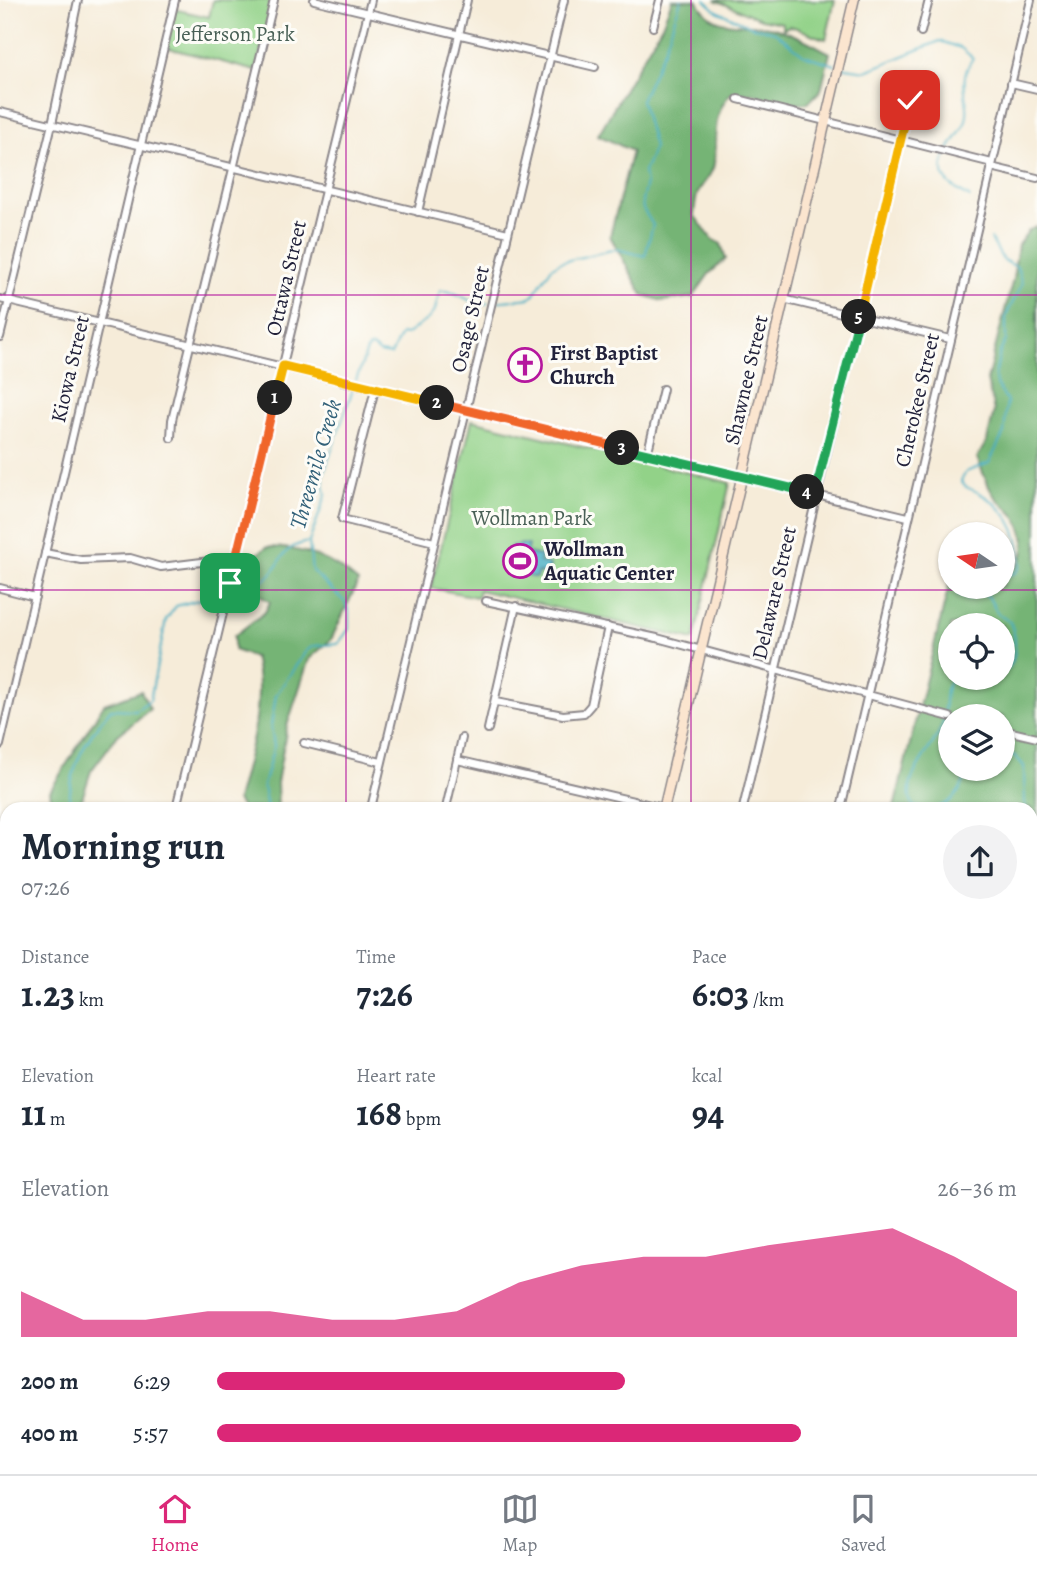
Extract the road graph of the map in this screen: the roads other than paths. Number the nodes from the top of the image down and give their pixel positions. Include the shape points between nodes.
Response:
1 (78, 0) edge
2 (175, 0) edge
3 (274, 0) edge
4 (314, 0) edge
5 (370, 0) edge
6 (467, 0) edge
7 (564, 0) edge
8 (660, 0) edge
9 (854, 0) edge
10 (929, 0) edge
11 (1031, 0) edge
12 (368, 13) junction
13 (653, 27) dead end
14 (921, 32) dead end
15 (459, 34) junction
16 (550, 56) junction
17 (595, 67) dead end
18 (1011, 83) junction
19 (1037, 89) edge
20 (738, 99) dead end
21 (910, 100) dead end
22 (0, 112) edge
23 (826, 122) junction
24 (52, 124) junction
25 (899, 140) junction
26 (142, 147) junction
27 (991, 165) junction
28 (234, 168) junction
29 (1037, 178) edge
30 (325, 190) junction
31 (418, 212) junction
32 (508, 233) junction
33 (0, 299) edge
34 (783, 299) junction
35 (9, 301) junction
36 (859, 316) junction
37 (98, 323) junction
38 (0, 337) edge
39 (950, 339) junction
40 (191, 345) junction
41 (283, 366) junction
42 (663, 388) dead end
43 (375, 389) junction
44 (467, 410) junction
45 (171, 438) dead end
46 (647, 455) junction
47 (742, 476) junction
48 (815, 494) junction
49 (908, 517) junction
50 (433, 542) junction
51 (45, 553) junction
52 (235, 561) junction
53 (0, 589) edge
54 (35, 597) junction
55 (486, 601) dead end
56 (516, 606) junction
57 (608, 627) junction
58 (701, 651) junction
59 (774, 671) junction
60 (867, 695) junction
61 (496, 702) junction
62 (938, 714) edge
63 (488, 729) dead end
64 (1015, 733) edge
65 (462, 738) dead end
66 (1037, 738) edge
67 (304, 743) dead end
68 (0, 745) edge
69 (457, 760) junction
70 (382, 762) junction
71 (177, 802) edge
72 (372, 802) edge
73 (447, 802) edge
74 (638, 802) edge
75 (665, 802) edge
76 (744, 802) edge
77 (842, 802) edge

1 - 24 street
2 - 26 street, Kiowa Street
3 - 28 street
4 - 12 street
5 - 12 street, Ottawa Street
6 - 15 street
7 - 16 street, Osage Street
8 - 13 street
9 - 23 street, Shawnee Street
10 - 14 street
11 - 18 street, Cherokee Street
12 - 15 street
12 - 30 street, Ottawa Street
15 - 16 street
15 - 31 street
16 - 17 street
16 - 32 street, Osage Street
18 - 19 street
18 - 27 street, Cherokee Street
20 - 23 street
21 - 25 street, Delaware Street
22 - 24 street
23 - 25 street
23 - 34 street, Shawnee Street
24 - 26 street
24 - 35 street
25 - 27 street
25 - 36 street, Delaware Street
26 - 28 street
26 - 37 street, Kiowa Street
27 - 29 street
27 - 39 street, Cherokee Street
28 - 30 street
28 - 40 street
30 - 31 street
30 - 41 street, Ottawa Street
31 - 32 street
32 - 44 street, Osage Street
33 - 35 street
34 - 36 street
34 - 47 street, Shawnee Street
35 - 37 street
35 - 38 street
36 - 39 street
36 - 48 street, Delaware Street
37 - 40 street
37 - 51 street, Kiowa Street
39 - 49 street, Cherokee Street
40 - 41 street
40 - 45 street
41 - 43 street
41 - 52 street, Ottawa Street
42 - 46 street
43 - 44 street
43 - 50 street via 342,519
44 - 46 street
44 - 50 street, Osage Street
46 - 47 street
47 - 48 street
47 - 58 street, Shawnee Street
48 - 49 street
48 - 59 street, Delaware Street
49 - 60 street, Cherokee Street
50 - 70 street, Osage Street
51 - 52 street via 81,560 130,558 161,567
51 - 54 street, Kiowa Street
52 - 71 street, Ottawa Street
53 - 54 street
54 - 68 street, Kiowa Street
55 - 56 street
56 - 57 street
56 - 61 street
57 - 58 street
57 - 61 street via 591,705 584,713 564,715
58 - 59 street
58 - 75 street, Shawnee Street
59 - 60 street
59 - 76 street, Delaware Street
60 - 62 street
60 - 77 street, Cherokee Street
61 - 63 street
64 - 66 street
65 - 69 street
67 - 70 street
69 - 73 street
69 - 74 street
70 - 72 street, Osage Street

